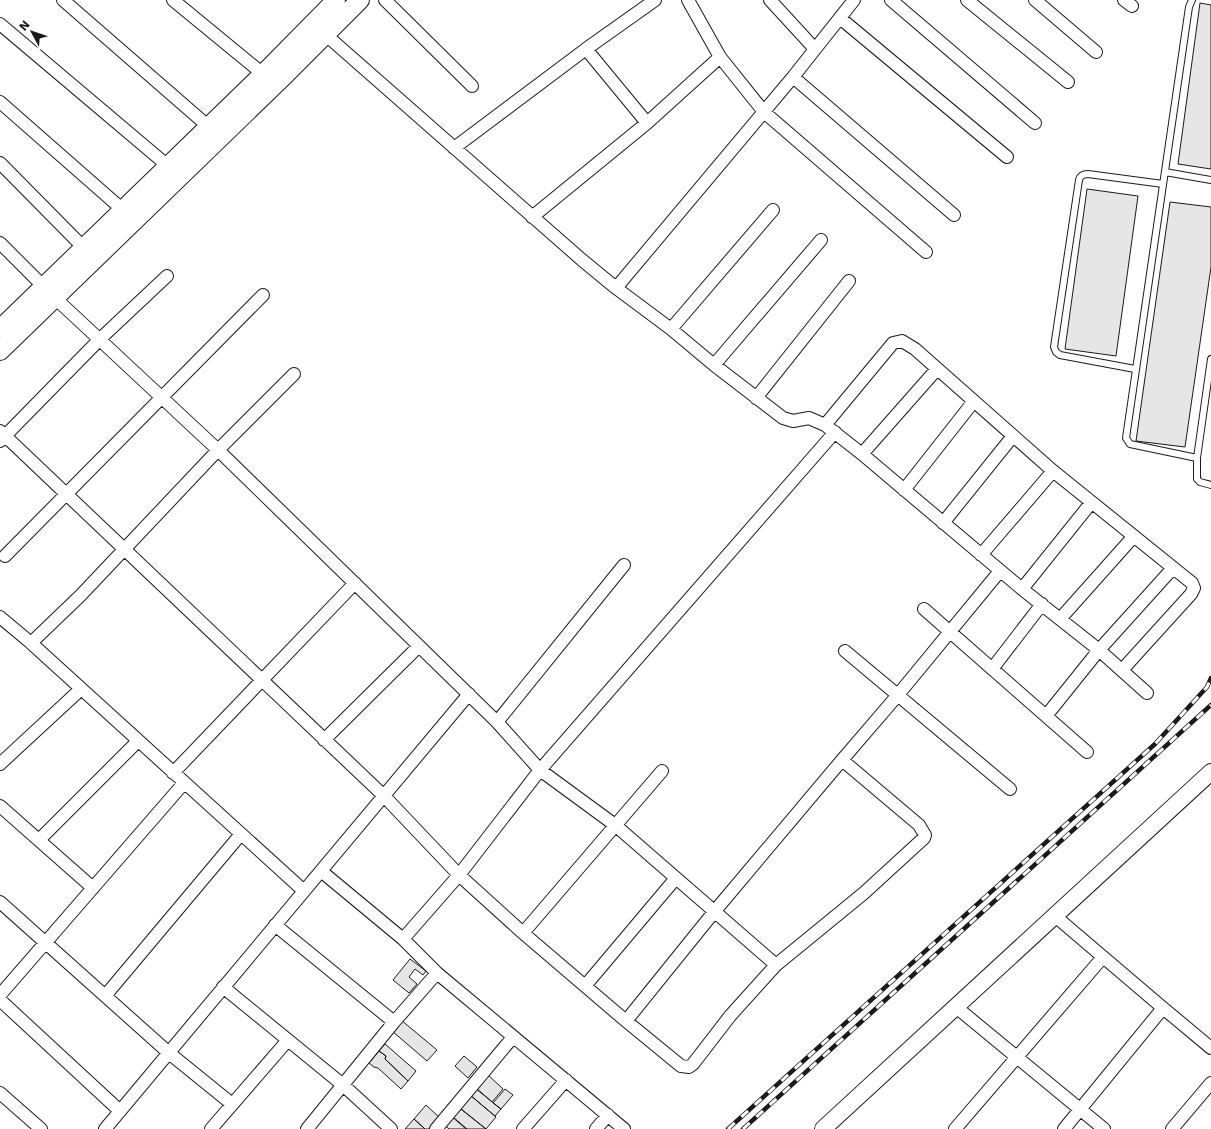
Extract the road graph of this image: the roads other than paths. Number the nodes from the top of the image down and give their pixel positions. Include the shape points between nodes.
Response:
1 (64, 0) edge
2 (173, 0) edge
3 (336, 0) edge
4 (360, 0) edge
5 (385, 0) edge
6 (655, 0) edge
7 (688, 0) edge
8 (770, 0) edge
9 (854, 0) edge
10 (891, 0) edge
11 (967, 0) edge
12 (1035, 0) edge
13 (1192, 0) edge
14 (840, 18) junction
15 (0, 24) edge
16 (326, 35) junction
17 (586, 49) junction
18 (815, 49) junction
19 (1096, 52) dead end
20 (720, 57) junction
21 (263, 74) junction
22 (793, 77) junction
23 (1068, 82) dead end
24 (472, 86) dead end
25 (0, 102) edge
26 (764, 112) junction
27 (647, 123) junction
28 (1035, 123) dead end
29 (209, 127) junction
30 (454, 148) junction
31 (1007, 158) dead end
32 (0, 163) edge
33 (168, 166) junction
34 (1165, 172) junction
35 (1211, 180) edge
36 (1163, 184) junction
37 (123, 210) junction
38 (773, 210) dead end
39 (954, 215) dead end
40 (532, 217) junction
41 (821, 240) dead end
42 (0, 243) edge
43 (84, 248) junction
44 (926, 252) dead end
45 (167, 276) dead end
46 (849, 281) dead end
47 (616, 288) junction
48 (49, 292) junction
49 (262, 295) dead end
50 (0, 329) edge
51 (671, 329) junction
52 (100, 339) junction
53 (0, 351) edge
54 (1211, 360) edge
55 (714, 365) junction
56 (937, 369) junction
57 (1136, 370) junction
58 (294, 374) dead end
59 (162, 396) junction
60 (756, 398) junction
61 (974, 401) junction
62 (825, 425) junction
63 (835, 432) junction
64 (2, 436) edge
65 (1013, 436) junction
66 (218, 450) junction
67 (862, 454) junction
68 (1197, 458) junction
69 (1053, 471) junction
70 (1211, 485) edge
71 (904, 490) junction
72 (66, 494) junction
73 (1091, 503) junction
74 (943, 523) junction
75 (1134, 536) junction
76 (125, 550) junction
77 (981, 555) junction
78 (5, 556) dead end
79 (624, 565) dead end
80 (1173, 568) junction
81 (1000, 571) junction
82 (355, 584) junction
83 (1022, 589) junction
84 (1042, 604) junction
85 (924, 609) dead end
86 (0, 617) edge
87 (1060, 619) junction
88 (950, 632) junction
89 (31, 643) junction
90 (419, 646) junction
91 (1099, 650) junction
92 (845, 651) dead end
93 (992, 669) junction
94 (1122, 670) junction
95 (262, 681) junction
96 (81, 689) junction
97 (1147, 693) dead end
98 (469, 694) junction
99 (897, 696) junction
100 (1046, 716) junction
101 (497, 722) junction
102 (324, 740) junction
103 (138, 741) junction
104 (1087, 752) dead end
105 (842, 760) junction
106 (0, 764) edge
107 (540, 770) junction
108 (662, 771) dead end
109 (1211, 772) edge
110 (173, 773) junction
111 (184, 783) junction
112 (1010, 790) dead end
113 (384, 796) junction
114 (0, 806) edge
115 (616, 826) junction
116 (241, 834) junction
117 (39, 840) junction
118 (321, 871) junction
119 (459, 875) junction
120 (676, 878) junction
121 (93, 888) junction
122 (304, 891) junction
123 (0, 902) edge
124 (714, 912) junction
125 (1055, 916) junction
126 (275, 925) junction
127 (523, 933) junction
128 (403, 939) junction
129 (46, 943) junction
130 (1103, 957) junction
131 (776, 965) junction
132 (437, 973) junction
133 (585, 986) junction
134 (224, 987) junction
135 (0, 995) edge
136 (105, 996) junction
137 (0, 1000) edge
138 (956, 1007) junction
139 (1162, 1008) junction
140 (626, 1021) junction
141 (394, 1022) junction
142 (513, 1037) junction
143 (288, 1040) junction
144 (1211, 1048) edge
145 (169, 1053) junction
146 (1017, 1057) junction
147 (566, 1080) junction
148 (1211, 1083) edge
149 (343, 1085) junction
150 (0, 1093) edge
151 (232, 1104) junction
152 (1079, 1110) junction
153 (120, 1111) junction
154 (608, 1115) junction
155 (28, 1125) edge
156 (41, 1129) edge
157 (105, 1129) edge
158 (211, 1129) edge
159 (307, 1129) edge
160 (391, 1129) edge
161 (436, 1129) edge
162 (523, 1129) edge
163 (596, 1129) edge
164 (624, 1129) edge
165 (823, 1129) edge
166 (955, 1129) edge
167 (1064, 1129) edge
168 (1104, 1129) edge
169 (1172, 1129) edge

1 - 29 street
2 - 21 street
3 - 21 main road
4 - 16 main road
5 - 24 street
6 - 17 street
7 - 20 street
8 - 18 street
9 - 14 street
10 - 28 street
11 - 23 street
12 - 19 street
13 - 34 lane
14 - 18 street
14 - 31 street
15 - 33 street
16 - 30 street
16 - 48 main road
17 - 27 street
17 - 30 street
18 - 22 street
20 - 26 street
20 - 27 street
21 - 29 main road
22 - 26 street
22 - 39 street
25 - 37 street
26 - 44 street
26 - 47 street
27 - 40 street
29 - 33 main road
30 - 40 street
32 - 43 street
33 - 37 main road
34 - 35 lane
34 - 36 lane
36 - 57 lane
36 - 57 lane via 1088,174 1080,177 1057,324 1054,350 1058,354
37 - 43 main road
38 - 51 street
40 - 47 street
41 - 55 street
42 - 48 street
43 - 48 main road
45 - 52 street
46 - 60 street
47 - 51 street
48 - 50 main road
48 - 52 street
48 - 53 main road
49 - 59 street
51 - 55 street
52 - 59 street
52 - 64 street
54 - 68 lane
55 - 60 street
56 - 61 street
56 - 62 street via 909,344 895,341
56 - 67 street
57 - 68 lane via 1126,435 1128,442
58 - 66 street
59 - 66 street
59 - 72 street
60 - 62 street via 783,418 791,421 809,418
61 - 65 street
61 - 71 street
62 - 63 street
63 - 67 street
63 - 107 street
64 - 72 street
65 - 69 street
65 - 74 street
66 - 76 street
66 - 82 street
67 - 71 street
68 - 70 lane via 1197,479
69 - 73 street
69 - 77 street
71 - 74 street
72 - 76 street
72 - 78 street
73 - 75 street
73 - 83 street
74 - 77 street
75 - 80 street
75 - 87 street
76 - 89 street
76 - 95 street
77 - 81 street
79 - 101 street
80 - 91 street
80 - 94 street via 1192,583 1194,588
81 - 83 street
81 - 88 street
82 - 90 street
82 - 95 street
83 - 84 street
84 - 87 street
84 - 93 street
85 - 88 street
86 - 89 street
87 - 91 street
88 - 93 street
88 - 99 street
89 - 96 street
90 - 98 street
90 - 102 street
91 - 94 street
91 - 100 street
92 - 99 street
93 - 100 street
94 - 97 street
95 - 102 street
95 - 110 street
96 - 103 street
96 - 106 street
98 - 101 street
98 - 113 street
99 - 105 street
99 - 112 street
100 - 104 street
101 - 107 street
102 - 113 street
103 - 110 street
103 - 117 street
105 - 124 street
105 - 131 street via 919,826 925,836 864,893
107 - 115 street
107 - 119 street
108 - 115 street
109 - 125 street
110 - 111 street
111 - 116 street
111 - 121 street
113 - 118 street
113 - 119 street
114 - 117 street
115 - 120 street
115 - 127 street
116 - 122 street
116 - 136 street
117 - 121 street
118 - 122 street
118 - 128 street
119 - 127 street
119 - 128 street
120 - 124 street
120 - 133 street
121 - 129 street
122 - 126 street
123 - 129 street
124 - 131 street
124 - 140 street
125 - 130 street
125 - 138 street
126 - 134 street
126 - 141 street
127 - 133 street
128 - 132 street
129 - 135 street
129 - 136 street
130 - 139 street
130 - 146 street
131 - 140 street via 689,1067 681,1066 672,1060
132 - 141 street
132 - 142 street
133 - 140 street
134 - 143 street
134 - 145 street
136 - 145 street
137 - 153 street
138 - 146 street
138 - 165 street
139 - 144 street
139 - 152 street
141 - 149 street
142 - 147 street
142 - 161 street
143 - 149 street
143 - 151 street
145 - 151 street
145 - 153 street
146 - 152 street
146 - 166 street
147 - 154 street
147 - 162 street
148 - 169 street
149 - 159 street
149 - 160 street
150 - 155 street
151 - 158 street
152 - 167 street
152 - 168 street
153 - 157 street
154 - 163 street
154 - 164 street
155 - 156 street

